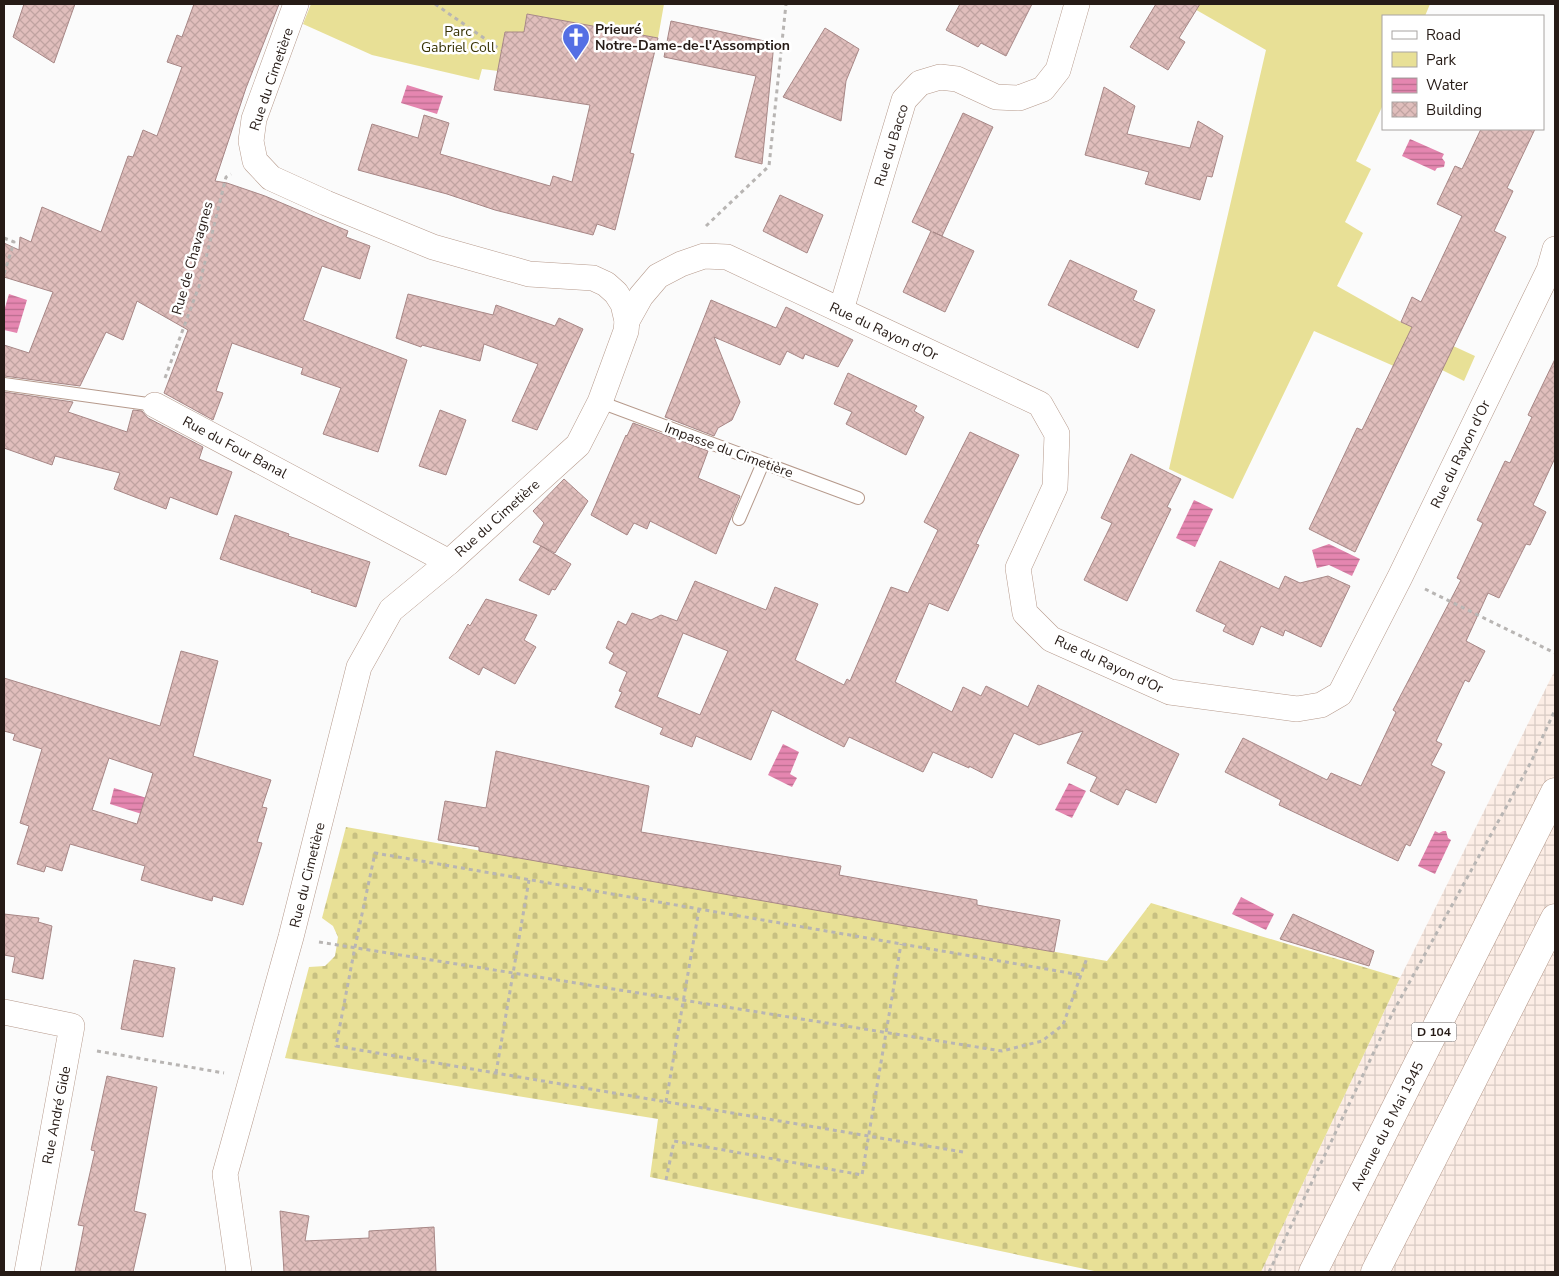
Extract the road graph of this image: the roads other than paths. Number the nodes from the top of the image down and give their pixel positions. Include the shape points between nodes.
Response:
1 (296, 4) edge
2 (1077, 4) edge
3 (1555, 249) edge
4 (658, 276) junction
5 (593, 278) junction
6 (841, 310) junction
7 (627, 321) junction
8 (4, 384) edge
9 (600, 402) junction
10 (155, 404) joint
11 (763, 462) junction
12 (858, 498) dead end
13 (739, 519) dead end
14 (449, 562) junction
15 (1555, 792) edge
16 (1555, 918) edge
17 (4, 1012) edge
18 (27, 1272) edge
19 (239, 1272) edge
20 (1313, 1272) edge
21 (1375, 1272) edge

1 - 5 street, Rue du Cimetière via 254,119 251,141 255,160 271,178 433,247 529,274
2 - 6 street, Rue du Bacco via 1058,70 1043,89 1019,98 996,97 957,80 940,77 920,83 904,100
3 - 6 street, Rue du Rayon d'Or via 1549,270 1340,694 1321,705 1297,709 1170,692 1052,640 1025,614 1018,568 1055,487 1058,434 1040,404
4 - 5 street
4 - 6 street, Rue du Rayon d'Or via 704,256 727,257
4 - 7 street, Rue du Rayon d'Or via 641,296
5 - 7 street via 616,293
7 - 9 street, Rue du Cimetière
8 - 10 lane, Rue du Four Banal
9 - 11 lane, Impasse du Cimetière
9 - 14 street, Rue du Cimetière via 578,445
10 - 14 street, Rue du Four Banal
11 - 12 lane, Impasse du Cimetière
11 - 13 lane
14 - 19 street, Rue du Cimetière via 391,610 359,667 291,937 225,1174
15 - 20 main road, Avenue du 8 Mai 1945 / D 104
16 - 21 main road
17 - 18 street, Rue André Gide via 72,1026

